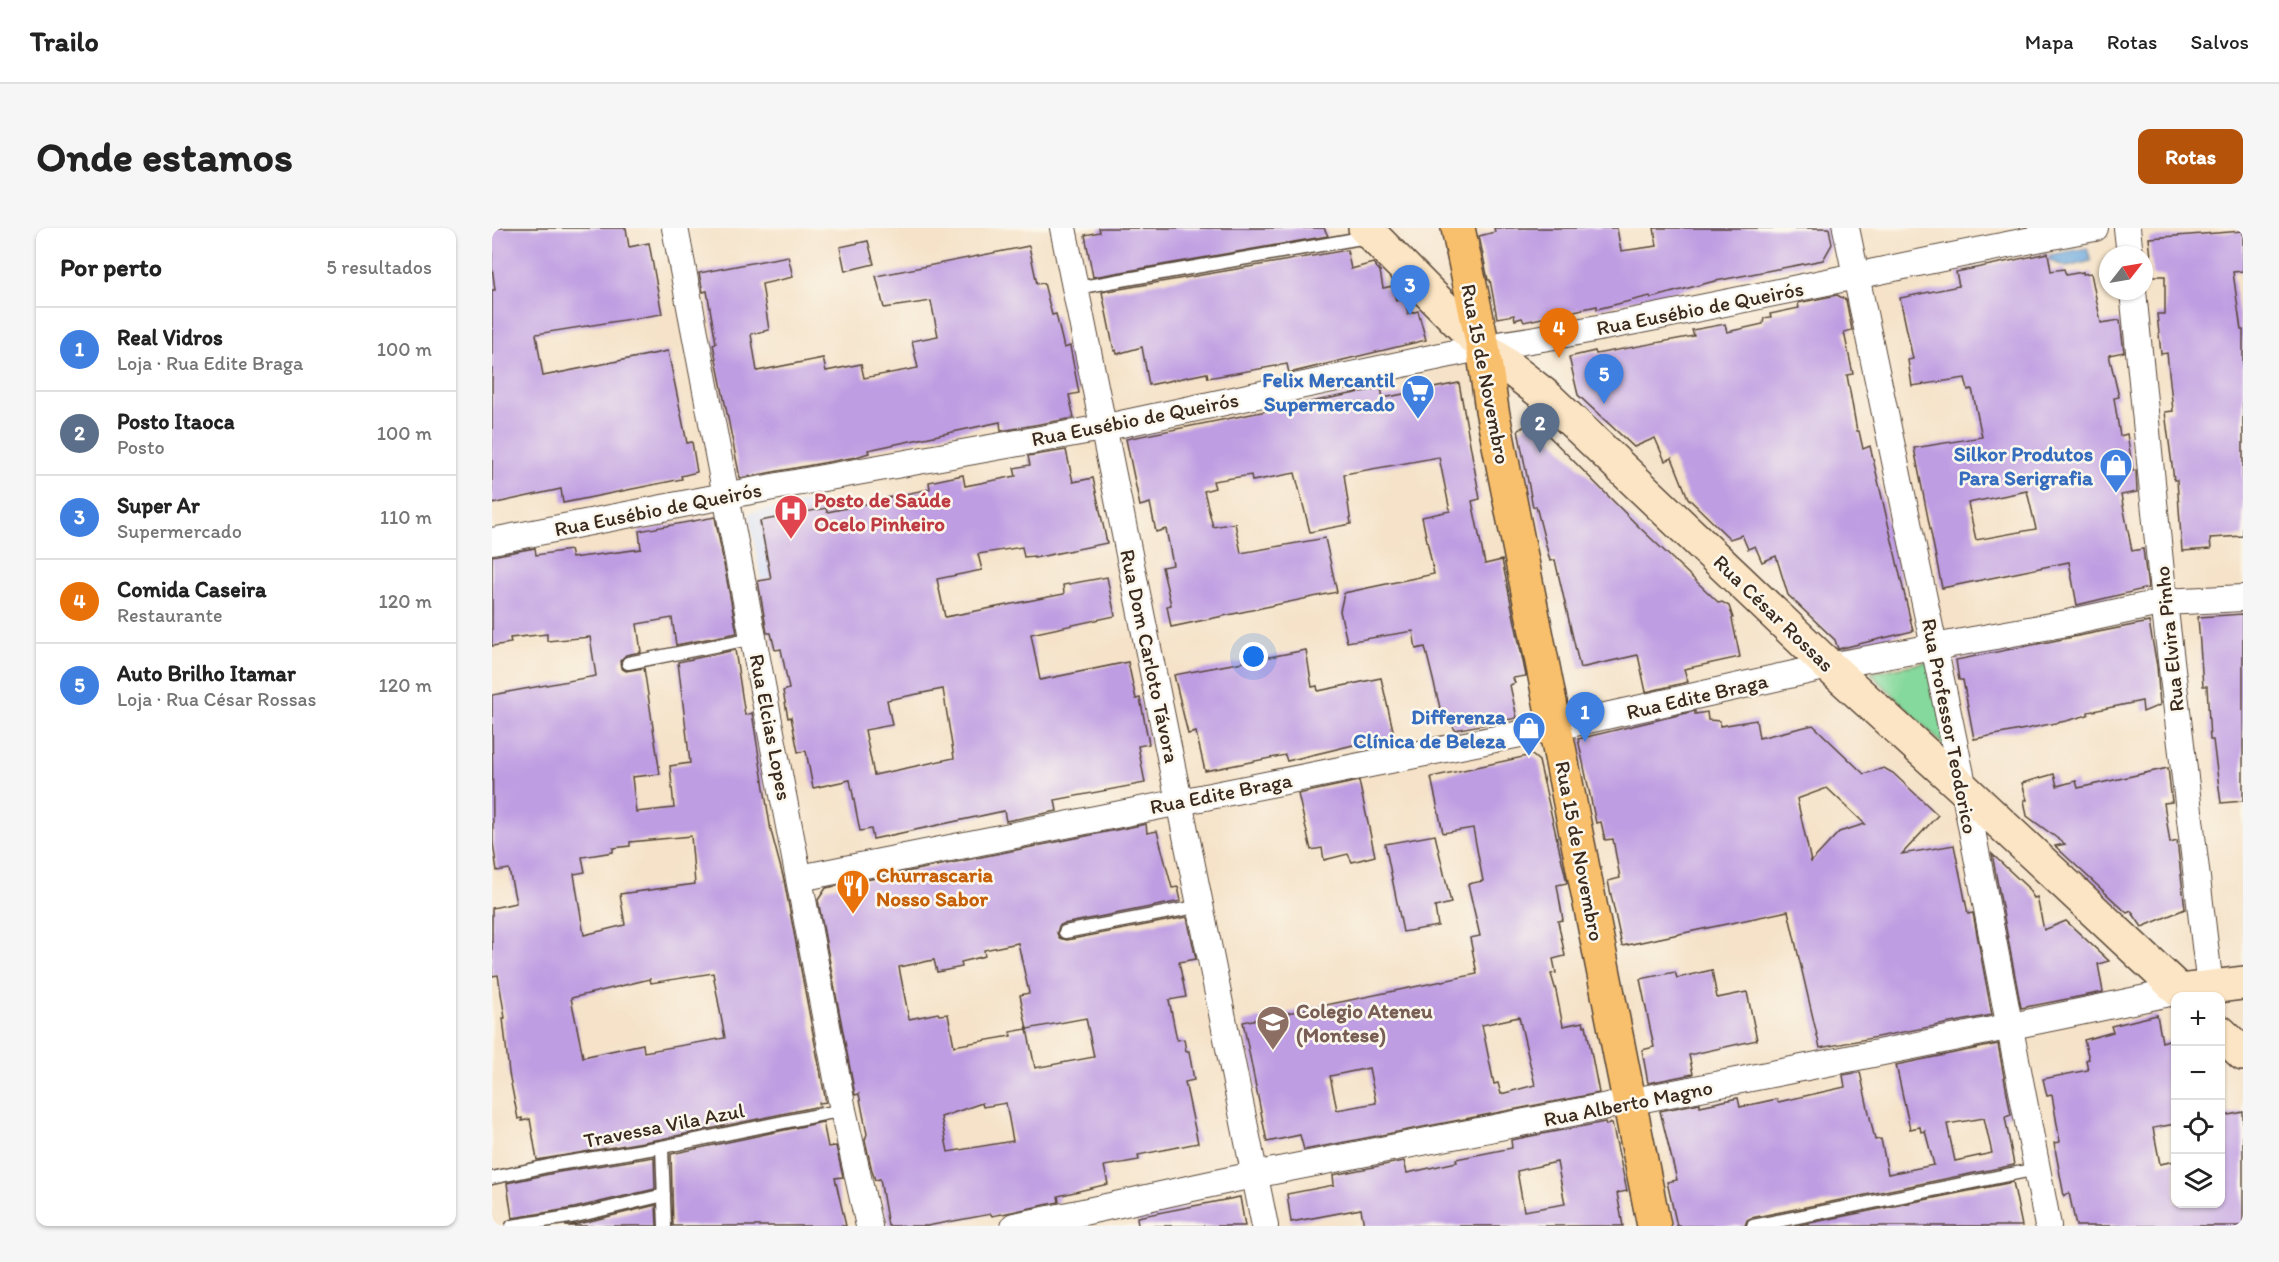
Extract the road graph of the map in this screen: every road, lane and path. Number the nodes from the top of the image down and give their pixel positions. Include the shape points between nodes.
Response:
1 (675, 228) edge
2 (1063, 228) edge
3 (1458, 228) edge
4 (1846, 228) edge
5 (2095, 228) edge
6 (2127, 228) edge
7 (1369, 232) edge
8 (2129, 246) edge
9 (1855, 278) junction
10 (1076, 288) junction
11 (2134, 300) edge
12 (1483, 347) junction
13 (1102, 428) junction
14 (726, 495) junction
15 (492, 541) edge
16 (2243, 598) edge
17 (2164, 602) junction
18 (754, 638) junction
19 (1935, 647) junction
20 (628, 663) dead end
21 (1829, 666) junction
22 (1556, 727) junction
23 (1964, 789) junction
24 (1180, 801) junction
25 (800, 878) junction
26 (1201, 906) junction
27 (1065, 932) dead end
28 (2243, 983) edge
29 (2191, 991) edge
30 (2009, 1028) junction
31 (2225, 1037) edge
32 (2243, 1054) edge
33 (1629, 1103) junction
34 (843, 1110) junction
35 (662, 1147) junction
36 (2037, 1169) junction
37 (1256, 1175) junction
38 (492, 1178) edge
39 (664, 1195) junction
40 (512, 1226) edge
41 (665, 1226) edge
42 (869, 1226) edge
43 (1014, 1226) edge
44 (1265, 1226) edge
45 (1654, 1226) edge
46 (1753, 1226) edge
47 (2048, 1226) edge

1 - 14 street, Rua Elcias Lopes
2 - 10 street, Rua Dom Carloto Távora
3 - 12 main road, Rua 15 de Novembro
4 - 9 street, Rua Professor Teodorico
5 - 9 street, Rua Eusébio de Queirós
6 - 8 street
7 - 10 lane
7 - 12 main road, Rua César Rossas
9 - 12 street, Rua Eusébio de Queirós via 1544,339
9 - 19 street, Rua Professor Teodorico
10 - 13 street, Rua Dom Carloto Távora
11 - 17 street, Rua Elvira Pinho
12 - 13 street, Rua Eusébio de Queirós
12 - 21 main road, Rua César Rossas via 1547,397
12 - 22 main road, Rua 15 de Novembro via 1492,410
13 - 14 street, Rua Eusébio de Queirós
13 - 24 street, Rua Dom Carloto Távora
14 - 15 street, Rua Eusébio de Queirós
14 - 18 street, Rua Elcias Lopes
16 - 17 street, Rua Edite Braga
17 - 19 street, Rua Edite Braga
17 - 29 street, Rua Elvira Pinho
18 - 20 lane
18 - 25 street, Rua Elcias Lopes
19 - 21 street, Rua Edite Braga
19 - 23 street, Rua Professor Teodorico
21 - 22 street, Rua Edite Braga
21 - 23 main road, Rua César Rossas
22 - 24 street, Rua Edite Braga
22 - 33 main road, Rua 15 de Novembro
23 - 29 main road, Rua César Rossas
23 - 30 street, Rua Professor Teodorico
24 - 25 street, Rua Edite Braga
24 - 26 street, Rua Dom Carloto Távora
25 - 34 street, Rua Elcias Lopes
26 - 27 lane
26 - 37 street, Rua Dom Carloto Távora
28 - 29 main road, Rua Alberto Magno
29 - 30 street, Rua Alberto Magno
30 - 33 street, Rua Alberto Magno
30 - 36 street, Rua Professor Teodorico
31 - 32 main road
33 - 37 street, Rua Alberto Magno
33 - 45 main road, Rua 15 de Novembro
34 - 35 lane, Travessa Vila Azul
34 - 42 street, Rua Elcias Lopes
35 - 38 lane, Travessa Vila Azul
35 - 39 lane
36 - 46 lane
36 - 47 street, Rua Professor Teodorico
37 - 43 street, Rua Alberto Magno
37 - 44 street, Rua Dom Carloto Távora
39 - 40 lane
39 - 41 lane

